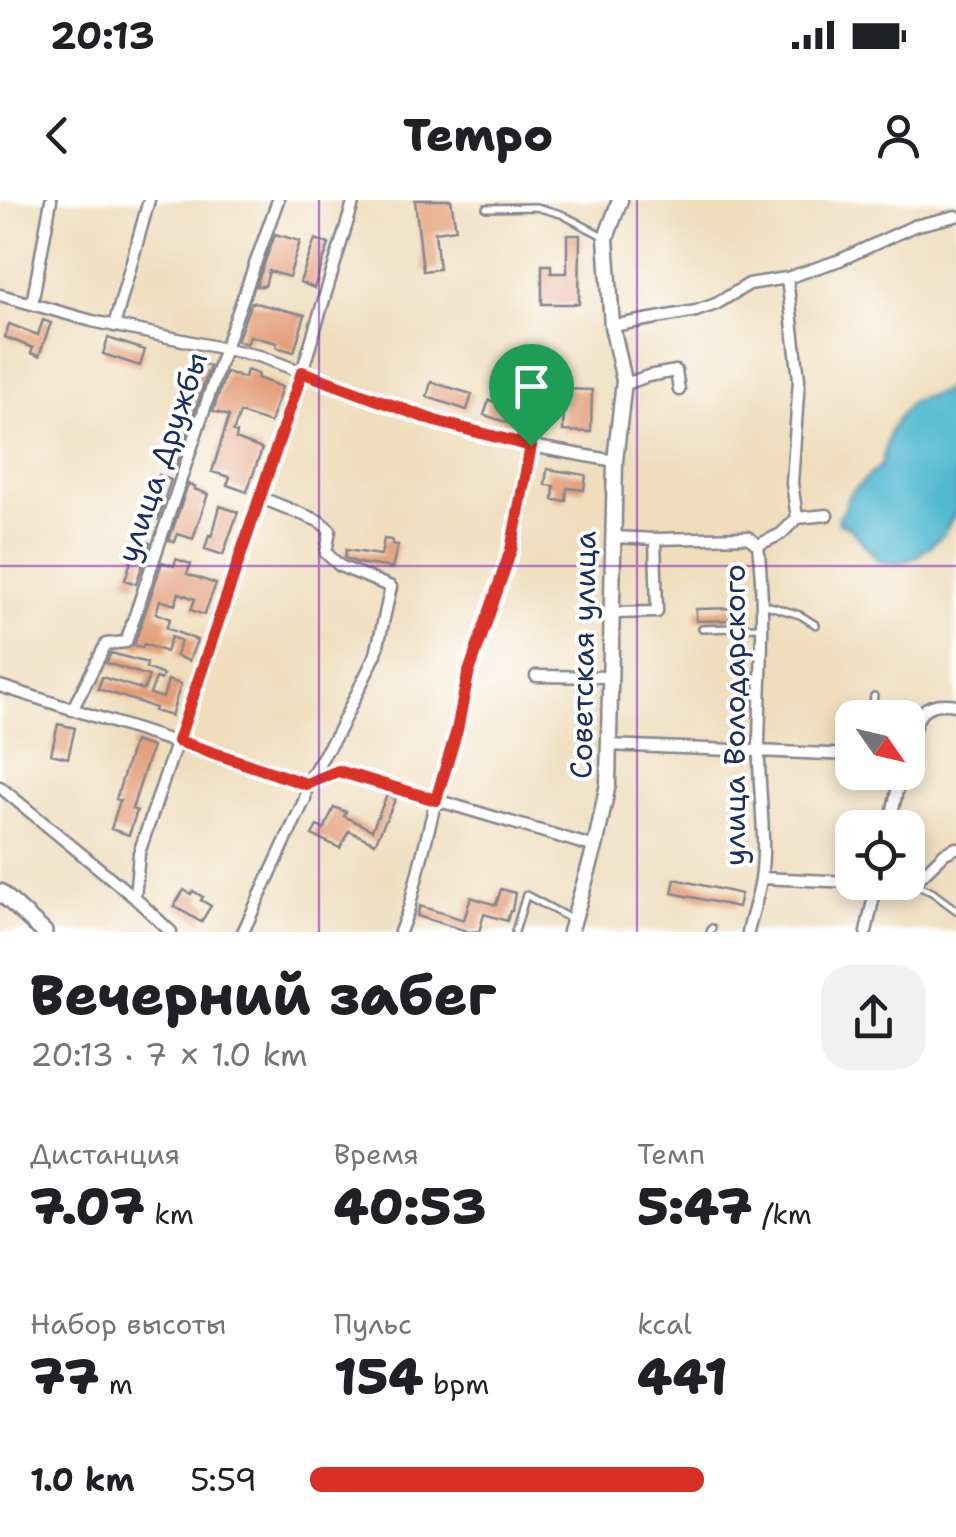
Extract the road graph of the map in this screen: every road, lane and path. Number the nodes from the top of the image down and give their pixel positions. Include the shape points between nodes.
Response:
1 (52, 200) edge
2 (149, 200) edge
3 (278, 200) edge
4 (354, 200) edge
5 (620, 200) edge
6 (486, 208) dead end
7 (956, 216) edge
8 (606, 238) junction
9 (786, 278) junction
10 (0, 295) edge
11 (32, 304) junction
12 (114, 326) junction
13 (612, 326) junction
14 (225, 348) junction
15 (302, 372) junction
16 (624, 385) junction
17 (679, 390) dead end
18 (531, 446) junction
19 (615, 461) junction
20 (259, 497) junction
21 (827, 515) dead end
22 (797, 518) junction
23 (613, 537) junction
24 (655, 539) junction
25 (758, 545) junction
26 (763, 604) junction
27 (613, 613) junction
28 (816, 625) dead end
29 (762, 627) junction
30 (702, 629) dead end
31 (536, 676) dead end
32 (612, 678) junction
33 (0, 686) edge
34 (874, 696) dead end
35 (873, 700) edge
36 (956, 705) edge
37 (925, 708) edge
38 (72, 710) junction
39 (178, 741) junction
40 (608, 744) junction
41 (759, 751) junction
42 (835, 755) edge
43 (306, 784) junction
44 (0, 787) edge
45 (436, 800) junction
46 (595, 847) junction
47 (956, 848) edge
48 (925, 873) edge
49 (761, 878) junction
50 (835, 881) edge
51 (925, 888) edge
52 (0, 892) edge
53 (135, 898) junction
54 (873, 900) edge
55 (956, 910) edge
56 (572, 926) edge
57 (44, 932) edge
58 (171, 932) edge
59 (243, 932) edge
60 (400, 932) edge
61 (515, 932) edge
62 (748, 932) edge
63 (866, 932) edge

1 - 11 street
2 - 12 street
3 - 14 street, улица Дружбы
4 - 15 street
5 - 8 street, Советская улица
6 - 8 lane via 536,207
7 - 9 street
8 - 13 street, Советская улица
9 - 13 street via 749,284 696,310
9 - 22 street via 799,379 792,484
10 - 11 street
11 - 12 street
12 - 14 street
13 - 16 street, Советская улица
14 - 15 street
14 - 38 street, улица Дружбы via 126,642 106,644
15 - 18 street via 435,421
15 - 20 street
16 - 17 street via 676,371
16 - 19 street, Советская улица
18 - 19 street
18 - 45 street via 511,550 468,675
19 - 23 street, Советская улица
20 - 39 street
20 - 43 street via 319,521 330,530 326,553 340,566 392,587 376,654
21 - 22 street, улица Володарского
22 - 25 street, улица Володарского
23 - 24 street
23 - 27 street, Советская улица
24 - 25 street via 748,537
24 - 27 street via 657,612
25 - 26 street, улица Володарского
26 - 28 lane
26 - 29 street, улица Володарского
27 - 32 street, Советская улица
29 - 30 lane
29 - 41 street, улица Володарского
31 - 32 street
32 - 40 street, Советская улица
33 - 38 street
34 - 35 lane
36 - 37 street
38 - 39 street
39 - 43 street
39 - 53 street via 139,852
40 - 41 street
40 - 46 street, Советская улица via 608,784
41 - 42 street
41 - 49 street, улица Володарского
43 - 45 street via 338,771
43 - 59 street
44 - 53 street
45 - 46 street
45 - 60 street
46 - 56 street, Советская улица
47 - 48 street
49 - 50 street
49 - 62 street, улица Володарского
51 - 55 lane
52 - 57 main road
53 - 58 street
54 - 63 street
56 - 61 lane via 526,896

